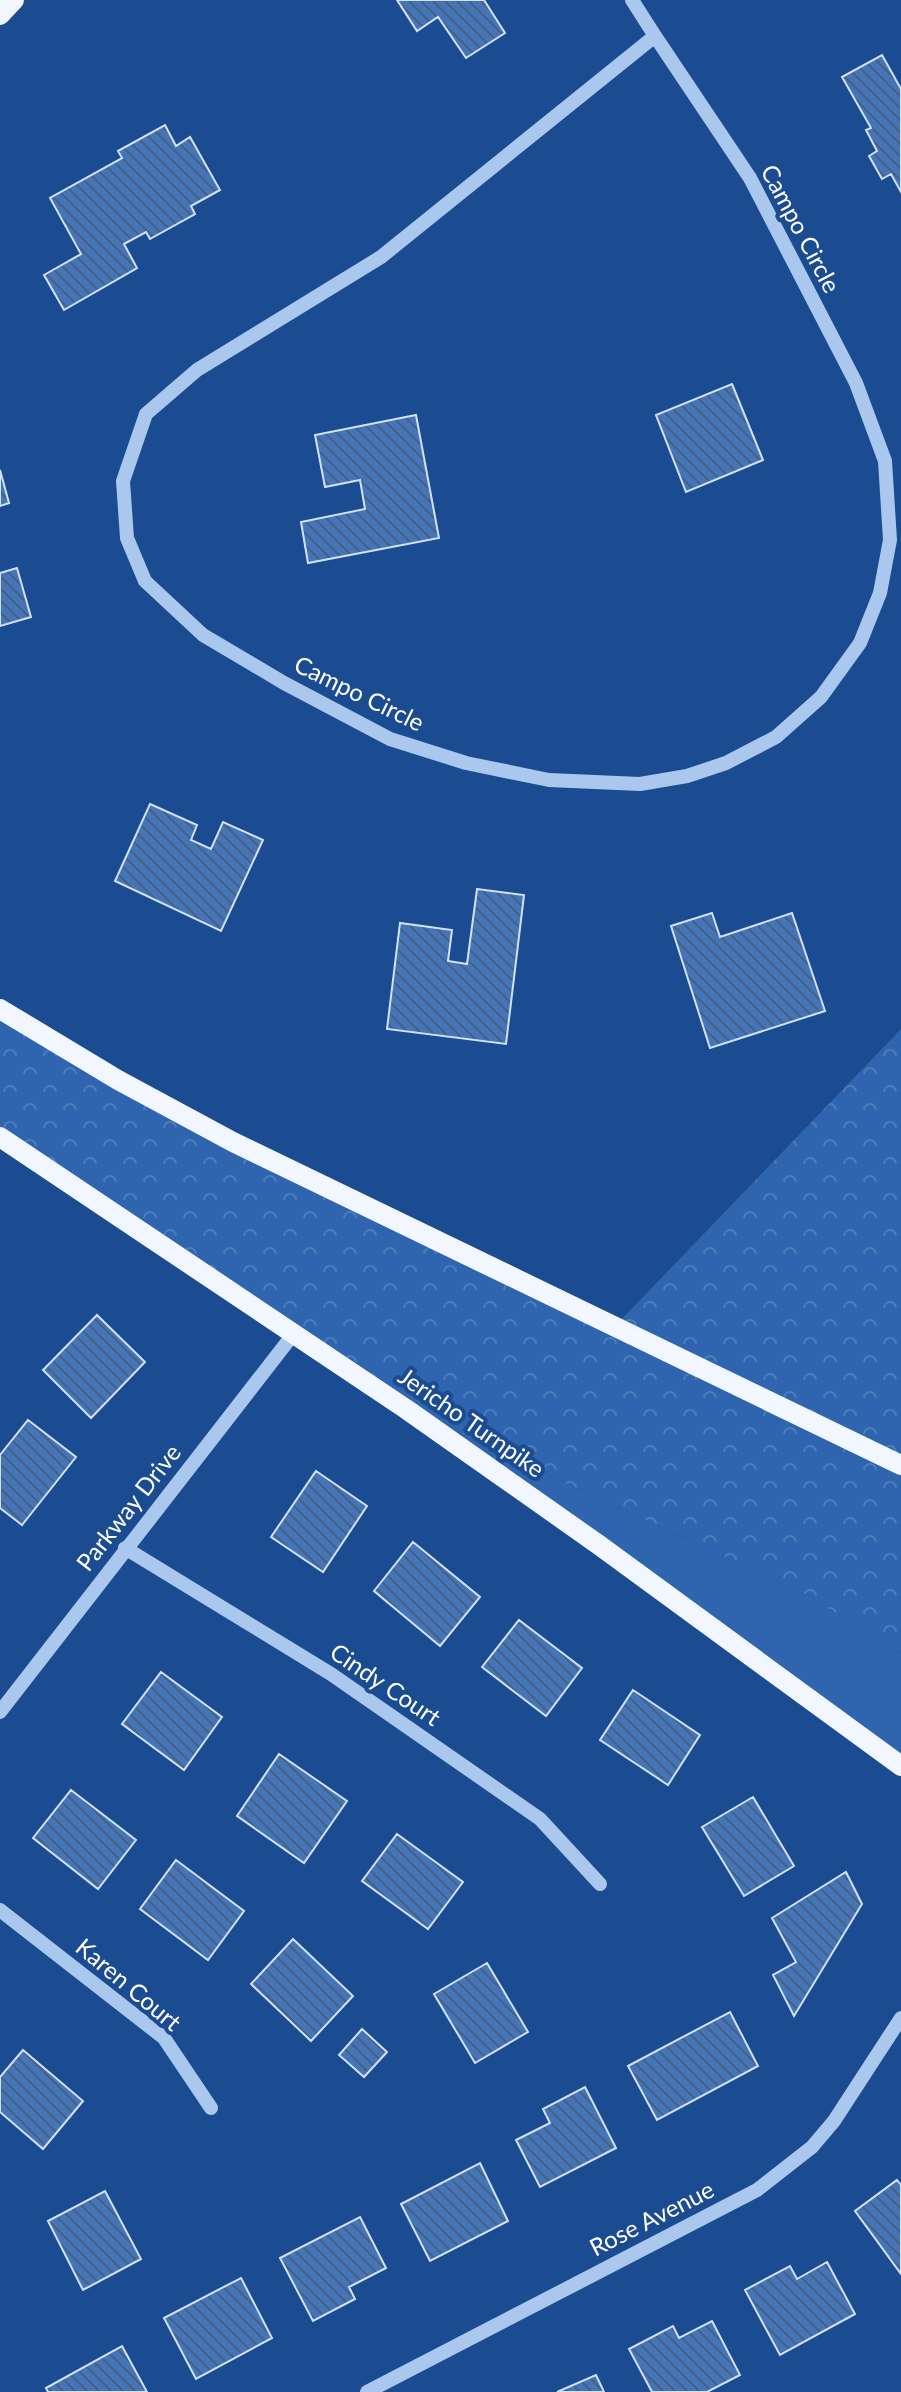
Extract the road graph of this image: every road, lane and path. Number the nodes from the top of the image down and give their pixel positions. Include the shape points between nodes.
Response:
1 (14, 0) edge
2 (632, 0) edge
3 (0, 15) edge
4 (655, 36) junction
5 (0, 1009) edge
6 (0, 1137) edge
7 (295, 1332) junction
8 (901, 1465) edge
9 (125, 1548) junction
10 (0, 1712) edge
11 (901, 1766) edge
12 (600, 1884) dead end
13 (0, 1910) edge
14 (901, 2018) edge
15 (211, 2108) dead end
16 (367, 2392) edge

1 - 3 main road
2 - 4 street, Campo Circle
4 - 4 street, Campo Circle via 750,178 856,383 885,461 890,540 880,593 860,643 821,697 776,737 687,776 640,784 549,780 466,763 390,739 203,635 145,581 127,538 123,481 146,414 197,370 381,257
5 - 8 main road via 233,1142
6 - 7 main road, Jericho Turnpike
7 - 9 street, Parkway Drive
7 - 11 main road, Jericho Turnpike
9 - 10 street, Parkway Drive
9 - 12 street, Cindy Court via 331,1674 540,1819
13 - 15 street, Karen Court via 164,2038
14 - 16 street, Rose Avenue via 834,2121 812,2147 757,2190

